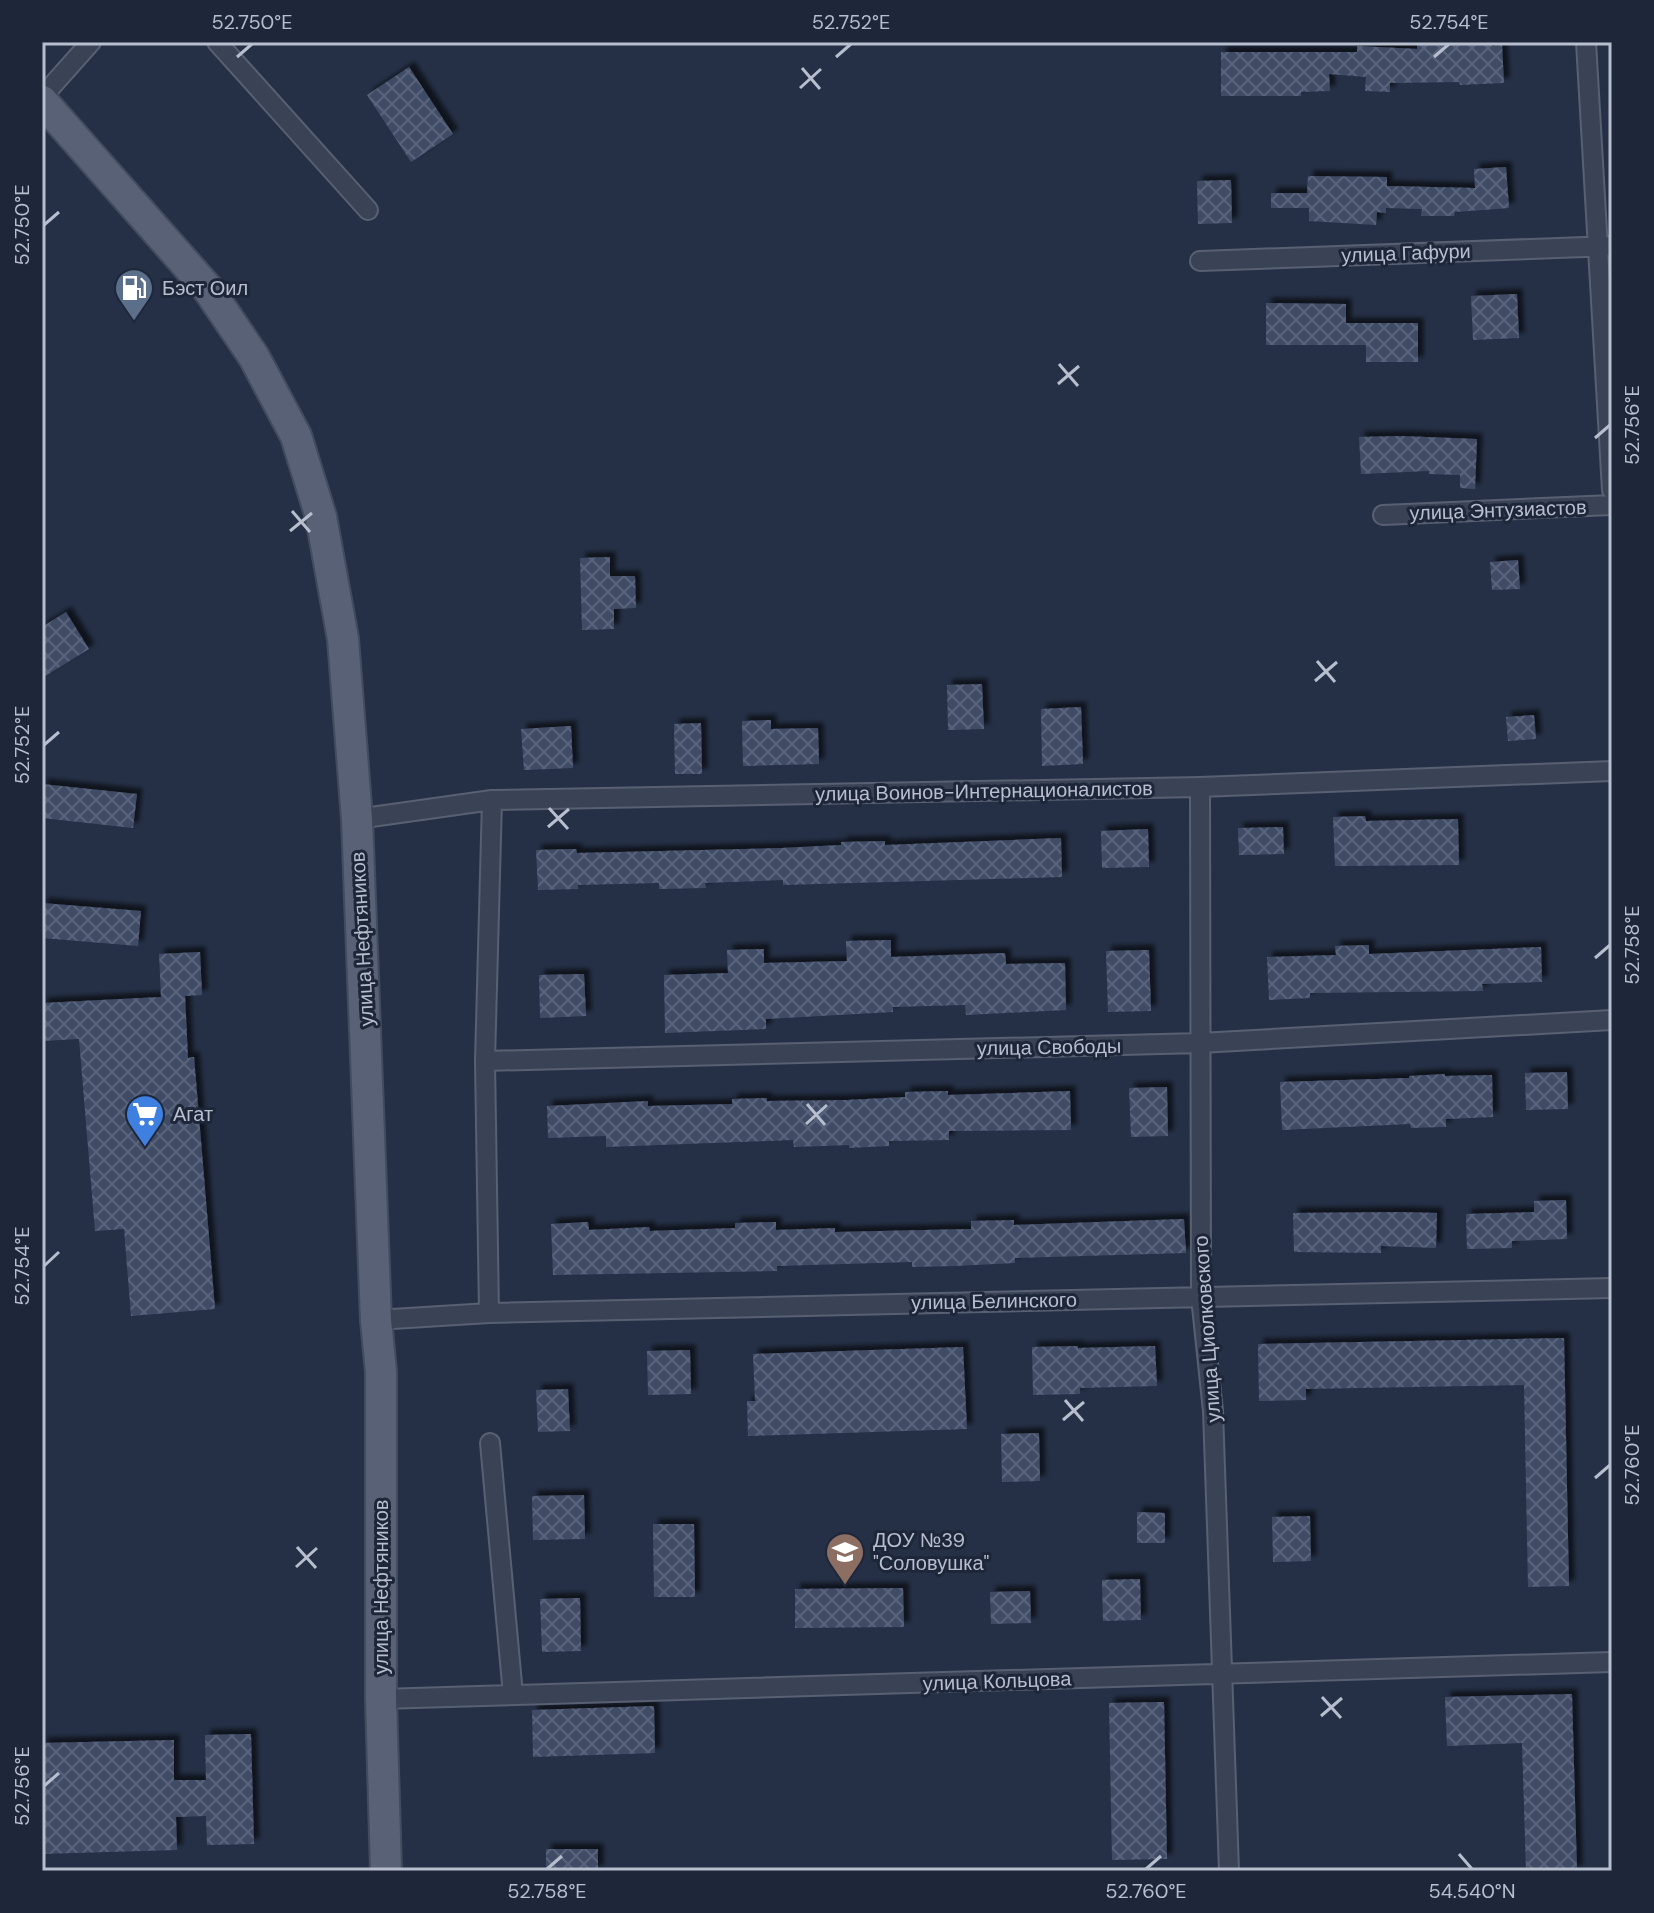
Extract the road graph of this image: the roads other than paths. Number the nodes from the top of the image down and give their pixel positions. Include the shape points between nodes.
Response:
1 (91, 42) edge
2 (217, 42) edge
3 (1586, 42) edge
4 (42, 99) edge
5 (368, 210) dead end
6 (1604, 246) edge
7 (1200, 261) dead end
8 (1612, 490) edge
9 (1612, 505) edge
10 (1383, 515) dead end
11 (1612, 771) edge
12 (1200, 787) junction
13 (492, 800) junction
14 (357, 819) junction
15 (1612, 1020) edge
16 (1200, 1043) junction
17 (485, 1061) junction
18 (1612, 1288) edge
19 (1201, 1297) junction
20 (489, 1313) junction
21 (376, 1320) junction
22 (490, 1443) dead end
23 (1612, 1662) edge
24 (1222, 1674) junction
25 (513, 1695) junction
26 (381, 1699) junction
27 (386, 1871) edge
28 (1229, 1871) edge

1 - 4 street
2 - 5 street
3 - 6 street
4 - 14 main road, улица Нефтяников via 208,289 254,357 296,436 321,517 343,639
6 - 7 street, улица Гафури
6 - 8 street
9 - 10 street, улица Энтузиастов
11 - 12 street, улица Воинов-Интернационалистов
12 - 13 street, улица Воинов-Интернационалистов
12 - 16 street, улица Циолковского
13 - 14 street, улица Воинов-Интернационалистов
13 - 17 street
14 - 21 main road, улица Нефтяников
15 - 16 street, улица Свободы
16 - 17 street, улица Свободы
16 - 19 street, улица Циолковского
17 - 20 street
18 - 19 street, улица Белинского
19 - 20 street, улица Белинского
19 - 24 street, улица Циолковского via 1213,1411
20 - 21 street, улица Белинского
21 - 26 main road, улица Нефтяников via 381,1372
22 - 25 street
23 - 24 street, улица Кольцова
24 - 25 street, улица Кольцова
24 - 28 street, улица Циолковского
25 - 26 street, улица Кольцова
26 - 27 main road, улица Нефтяников

